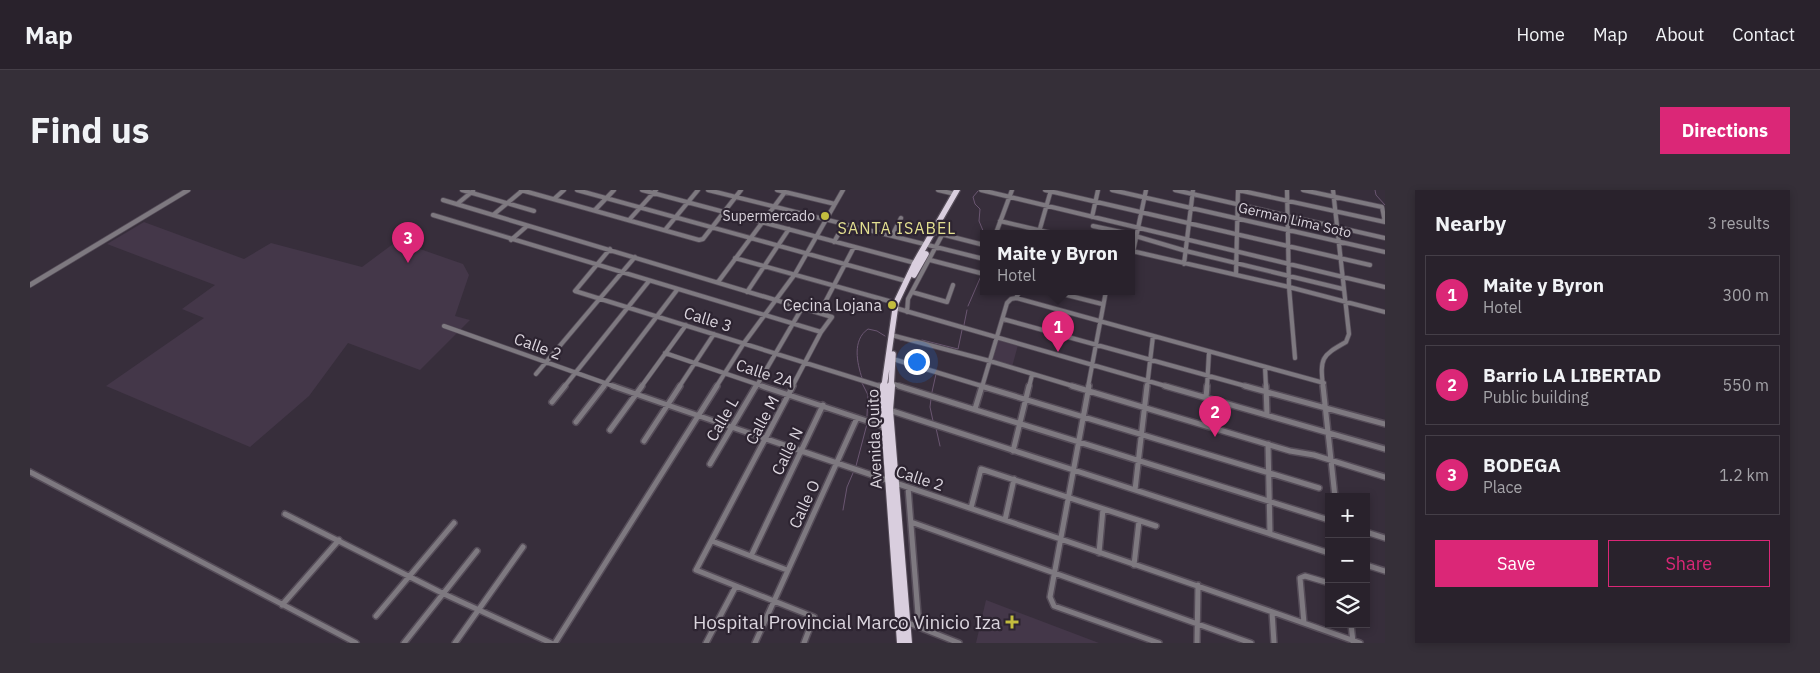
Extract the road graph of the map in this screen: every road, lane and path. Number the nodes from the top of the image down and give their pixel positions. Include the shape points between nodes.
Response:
1 (188, 190) edge
2 (462, 190) edge
3 (522, 190) edge
4 (564, 190) edge
5 (577, 190) edge
6 (614, 190) edge
7 (642, 190) edge
8 (698, 190) edge
9 (708, 190) edge
10 (740, 190) edge
11 (777, 190) edge
12 (843, 190) edge
13 (938, 190) edge
14 (981, 190) edge
15 (1012, 190) edge
16 (1046, 190) edge
17 (1098, 190) edge
18 (1112, 190) edge
19 (1146, 190) edge
20 (1175, 190) edge
21 (1238, 190) edge
22 (1287, 190) edge
23 (1303, 190) edge
24 (1332, 190) edge
25 (473, 191) edge
26 (957, 191) edge
27 (1051, 191) edge
28 (654, 192) edge
29 (785, 192) junction
30 (1193, 192) edge
31 (1333, 196) junction
32 (736, 197) junction
33 (1009, 197) junction
34 (1145, 197) junction
35 (606, 198) junction
36 (554, 199) junction
37 (443, 200) dead end
38 (1286, 200) junction
39 (1095, 202) junction
40 (508, 203) junction
41 (688, 203) junction
42 (457, 204) junction
43 (835, 204) junction
44 (1238, 204) junction
45 (772, 206) junction
46 (1046, 206) junction
47 (641, 208) junction
48 (1190, 208) junction
49 (595, 210) junction
50 (534, 211) dead end
51 (1335, 211) junction
52 (723, 212) junction
53 (1142, 212) junction
54 (1286, 214) junction
55 (434, 215) dead end
56 (493, 215) junction
57 (676, 217) junction
58 (1092, 217) junction
59 (901, 218) dead end
60 (1237, 218) junction
61 (629, 220) junction
62 (827, 220) junction
63 (1000, 221) junction
64 (761, 222) junction
65 (1188, 222) junction
66 (1385, 222) edge
67 (844, 224) junction
68 (526, 226) junction
69 (1093, 226) dead end
70 (1336, 226) junction
71 (712, 227) junction
72 (1140, 227) junction
73 (789, 229) junction
74 (1286, 229) junction
75 (665, 230) junction
76 (997, 230) edge
77 (1032, 230) edge
78 (1040, 230) edge
79 (1112, 230) edge
80 (940, 234) junction
81 (1236, 234) junction
82 (892, 236) junction
83 (1135, 236) edge
84 (1138, 236) junction
85 (749, 237) junction
86 (816, 237) junction
87 (1385, 238) edge
88 (1187, 239) junction
89 (511, 240) junction
90 (1337, 240) junction
91 (834, 242) junction
92 (980, 244) edge
93 (1135, 244) edge
94 (779, 245) junction
95 (931, 246) junction
96 (1288, 246) junction
97 (854, 247) junction
98 (610, 250) junction
99 (1236, 250) junction
100 (1186, 251) junction
101 (1385, 252) edge
102 (808, 253) junction
103 (1135, 253) edge
104 (635, 256) junction
105 (735, 258) junction
106 (980, 258) edge
107 (1340, 259) junction
108 (930, 260) junction
109 (1236, 262) junction
110 (915, 263) junction
111 (1288, 263) junction
112 (845, 264) junction
113 (1184, 264) junction
114 (597, 265) junction
115 (764, 266) junction
116 (1370, 266) dead end
117 (622, 273) junction
118 (980, 273) edge
119 (795, 274) junction
120 (1236, 275) junction
121 (1289, 275) junction
122 (1342, 277) junction
123 (649, 281) junction
124 (906, 281) junction
125 (718, 282) junction
126 (953, 284) dead end
127 (30, 285) edge
128 (834, 286) junction
129 (1289, 287) junction
130 (1385, 287) edge
131 (1343, 289) junction
132 (677, 290) junction
133 (747, 292) junction
134 (912, 292) junction
135 (1018, 295) edge
136 (1067, 295) edge
137 (1105, 295) edge
138 (600, 298) junction
139 (1016, 298) junction
140 (776, 300) junction
141 (1344, 301) junction
142 (1102, 304) junction
143 (897, 306) junction
144 (628, 307) junction
145 (802, 308) junction
146 (820, 312) junction
147 (907, 312) junction
148 (1385, 312) edge
149 (656, 316) junction
150 (764, 316) junction
151 (1003, 319) junction
152 (1100, 322) junction
153 (792, 324) junction
154 (686, 325) junction
155 (444, 326) dead end
156 (821, 332) junction
157 (714, 334) junction
158 (895, 336) junction
159 (1153, 336) junction
160 (997, 337) junction
161 (744, 343) junction
162 (1096, 344) junction
163 (775, 352) junction
164 (1209, 352) junction
165 (665, 353) junction
166 (1151, 358) junction
167 (1295, 358) dead end
168 (893, 359) junction
169 (990, 361) junction
170 (546, 362) junction
171 (806, 362) junction
172 (695, 363) junction
173 (1093, 366) junction
174 (1265, 367) junction
175 (575, 373) junction
176 (536, 374) dead end
177 (725, 374) junction
178 (1032, 374) junction
179 (1207, 374) junction
180 (1149, 382) junction
181 (604, 383) junction
182 (1324, 383) junction
183 (757, 384) junction
184 (888, 385) junction
185 (982, 385) junction
186 (1266, 390) junction
187 (1088, 391) junction
188 (635, 394) junction
189 (789, 394) junction
190 (1026, 398) junction
191 (1206, 398) junction
192 (552, 402) dead end
193 (667, 405) junction
194 (823, 405) junction
195 (1327, 407) junction
196 (1146, 408) junction
197 (975, 409) junction
198 (889, 410) junction
199 (1267, 414) junction
200 (699, 416) junction
201 (1083, 416) junction
202 (857, 418) junction
203 (576, 422) dead end
204 (1020, 424) junction
205 (1385, 424) edge
206 (732, 427) junction
207 (885, 427) junction
208 (610, 430) dead end
209 (1329, 434) junction
210 (1142, 435) junction
211 (766, 439) junction
212 (644, 441) dead end
213 (1079, 443) junction
214 (1268, 444) junction
215 (1385, 449) edge
216 (1013, 451) junction
217 (801, 452) junction
218 (1333, 460) junction
219 (1139, 462) junction
220 (710, 464) dead end
221 (836, 464) junction
222 (1073, 471) junction
223 (30, 472) edge
224 (1269, 473) junction
225 (1385, 477) edge
226 (1014, 479) junction
227 (891, 482) junction
228 (908, 487) junction
229 (1319, 488) dead end
230 (1135, 490) junction
231 (1335, 493) edge
232 (1068, 498) junction
233 (1269, 503) junction
234 (970, 508) junction
235 (1103, 509) junction
236 (285, 514) dead end
237 (1325, 519) edge
238 (1005, 520) junction
239 (1139, 521) junction
240 (911, 522) junction
241 (454, 523) dead end
242 (1156, 526) dead end
243 (1370, 533) edge
244 (1270, 534) junction
245 (1060, 538) junction
246 (1385, 538) edge
247 (340, 540) junction
248 (712, 541) junction
249 (523, 547) dead end
250 (477, 552) dead end
251 (1099, 552) junction
252 (1325, 552) edge
253 (751, 556) junction
254 (1134, 564) junction
255 (1370, 566) edge
256 (787, 570) junction
257 (1385, 571) edge
258 (1054, 573) junction
259 (410, 577) junction
260 (1325, 582) edge
261 (1198, 585) junction
262 (736, 586) junction
263 (444, 594) junction
264 (774, 601) junction
265 (282, 606) junction
266 (479, 610) junction
267 (1272, 612) junction
268 (376, 616) dead end
269 (906, 622) junction
270 (1304, 622) junction
271 (1198, 624) junction
272 (919, 627) junction
273 (1351, 628) edge
274 (1353, 642) edge
275 (356, 643) edge
276 (404, 643) edge
277 (455, 643) edge
278 (551, 643) edge
279 (555, 643) edge
280 (706, 643) edge
281 (755, 643) edge
282 (804, 643) edge
283 (901, 643) edge
284 (908, 643) edge
285 (959, 643) edge
286 (1159, 643) edge
287 (1197, 643) edge
288 (1252, 643) edge
289 (1274, 643) edge
290 (1360, 643) edge

1 - 127 street
2 - 25 street
3 - 36 street
3 - 40 street
4 - 36 street
5 - 35 street
6 - 35 street
7 - 28 street
8 - 41 street
9 - 32 street
10 - 32 street
11 - 29 street
12 - 43 street
13 - 26 street
14 - 33 street
15 - 33 street
16 - 27 street
17 - 39 street
18 - 34 street, German Lima Soto
19 - 34 street
20 - 30 street
21 - 38 street
21 - 44 street
22 - 38 street
23 - 31 street
24 - 31 street
25 - 40 street
25 - 42 street
26 - 80 highway, Avenida Quito
26 - 95 highway, Avenida Quito
27 - 39 street
27 - 46 street
28 - 41 street
28 - 47 street
29 - 43 street
29 - 45 street
30 - 44 street
30 - 48 street
31 - 51 street
31 - 66 street via 1382,207
32 - 45 street
32 - 52 street
33 - 46 street
33 - 63 street
34 - 48 street, German Lima Soto
34 - 53 street
35 - 47 street
35 - 49 street
36 - 49 street
37 - 42 street
38 - 51 street
38 - 54 street
39 - 53 street
39 - 58 street
40 - 50 street
40 - 56 street
41 - 52 street
41 - 57 street
42 - 56 street
43 - 62 street
44 - 54 street
44 - 60 street
45 - 62 street
45 - 64 street
46 - 58 street
46 - 78 street
47 - 57 street
47 - 61 street
48 - 60 street, German Lima Soto
48 - 65 street
49 - 61 street
51 - 66 street
51 - 70 street
52 - 64 street
52 - 71 street
53 - 65 street
53 - 72 street
54 - 70 street
54 - 74 street
55 - 89 street
56 - 68 street
57 - 71 street
57 - 75 street
58 - 72 street
59 - 82 street
60 - 74 street, German Lima Soto
60 - 81 street
61 - 75 street
62 - 67 street
62 - 86 street
63 - 76 street
63 - 77 street
64 - 73 street
64 - 85 street
65 - 81 street
65 - 88 street
67 - 82 street
67 - 91 street
68 - 89 street
68 - 98 street
69 - 79 street
70 - 87 street
70 - 90 street
71 - 75 street via 701,240
71 - 85 street
72 - 84 street
72 - 88 street
73 - 86 street
73 - 94 street
74 - 90 street, German Lima Soto
74 - 96 street
80 - 92 street
80 - 95 highway, Avenida Quito
81 - 96 street
81 - 99 street
82 - 95 street
83 - 84 street
84 - 93 street
84 - 100 street
85 - 94 street
85 - 105 street
86 - 91 street
86 - 102 street
88 - 99 street
88 - 100 street
89 - 114 street
90 - 101 street, German Lima Soto
90 - 107 street
91 - 97 street
94 - 102 street
94 - 115 street
95 - 106 street
95 - 108 street
95 - 110 highway, Avenida Quito
95 - 143 highway, Avenida Quito
96 - 107 street
96 - 111 street
97 - 110 street
97 - 112 street
98 - 104 street
98 - 114 street, Calle 3
99 - 109 street
99 - 111 street
100 - 109 street
100 - 113 street
102 - 112 street
102 - 119 street
103 - 113 street
104 - 117 street
104 - 125 street
105 - 115 street
105 - 125 street
107 - 116 street
107 - 122 street
108 - 118 street
108 - 134 street
109 - 120 street
109 - 121 street
110 - 124 highway, Avenida Quito
111 - 121 street
111 - 122 street
112 - 124 street
112 - 128 street
113 - 120 street
114 - 117 street
114 - 138 street, Calle 3 via 575,291
115 - 119 street
115 - 133 street
117 - 123 street
117 - 138 street
119 - 128 street
119 - 140 street
120 - 129 street
121 - 129 street
121 - 131 street
122 - 130 street
122 - 131 street
123 - 132 street
123 - 144 street
124 - 143 highway, Avenida Quito
125 - 133 street
126 - 134 street via 946,302
128 - 143 street
128 - 146 street
129 - 141 street
129 - 167 street
131 - 141 street
132 - 149 street
132 - 150 street
133 - 140 street
134 - 147 street
135 - 139 street
136 - 142 street
137 - 142 street
138 - 144 street, Calle 3
138 - 170 street
139 - 151 street via 1007,303
139 - 152 street
140 - 145 street
140 - 150 street
141 - 148 street
141 - 182 street via 1349,334 1346,342 1330,348 1324,355 1321,365
142 - 152 street
143 - 147 street
143 - 158 highway, Avenida Quito
143 - 184 highway, Avenida Quito
144 - 149 street, Calle 3
144 - 175 street
145 - 146 street
145 - 153 street, Calle L
146 - 156 street, Calle M via 832,317
147 - 160 street
149 - 154 street, Calle 3
149 - 181 street
150 - 153 street
150 - 161 street
151 - 160 street
151 - 162 street
152 - 159 street
152 - 162 street
153 - 156 street
153 - 163 street, Calle L
154 - 157 street, Calle 3
154 - 165 street
155 - 170 street, Calle 2
156 - 171 street, Calle M
157 - 161 street, Calle 3
157 - 172 street
158 - 168 highway, Avenida Quito
158 - 169 street
159 - 164 street
159 - 166 street
160 - 169 street
160 - 173 street
161 - 163 street, Calle 3
161 - 177 street
162 - 166 street
162 - 173 street
163 - 171 street, Calle 3
163 - 183 street, Calle L
164 - 174 street
164 - 179 street
165 - 172 street, Calle 2A
165 - 188 street
166 - 179 street
166 - 180 street
168 - 184 highway, Avenida Quito
168 - 185 street
169 - 178 street
169 - 185 street
170 - 175 street, Calle 2
170 - 176 street
171 - 184 street, Calle 3
171 - 189 street, Calle M
172 - 177 street, Calle 2A
172 - 193 street
173 - 180 street
173 - 187 street
174 - 182 street
174 - 186 street
175 - 181 street, Calle 2
175 - 192 street
177 - 183 street, Calle 2A
177 - 200 street
178 - 187 street
178 - 190 street
179 - 186 street
179 - 191 street
180 - 191 street
180 - 196 street
181 - 188 street, Calle 2
181 - 203 street
182 - 195 street
183 - 189 street, Calle 2A
183 - 206 street, Calle L
184 - 197 street, Calle 3
184 - 198 highway, Avenida Quito
184 - 207 highway, Avenida Quito
185 - 190 street
185 - 197 street
186 - 195 street
186 - 199 street
187 - 196 street
187 - 201 street
188 - 193 street, Calle 2
188 - 208 street
189 - 194 street, Calle 2A
189 - 211 street, Calle M
190 - 201 street
190 - 204 street
191 - 199 street
193 - 200 street, Calle 2
193 - 212 street
194 - 202 street, Calle 2A
194 - 217 street, Calle N
195 - 205 street
195 - 209 street
196 - 210 street
196 - 214 street
197 - 204 street, Calle 3
198 - 216 street
198 - 227 highway, Avenida Quito
199 - 209 street
200 - 206 street, Calle 2
200 - 279 street
201 - 210 street
201 - 213 street
202 - 207 street, Calle 2A
202 - 221 street, Calle O
204 - 213 street, Calle 3
204 - 216 street
206 - 211 street, Calle 2
206 - 220 street, Calle L
207 - 227 highway, Avenida Quito
209 - 215 street
209 - 218 street
210 - 219 street
210 - 224 street
211 - 217 street, Calle 2
211 - 248 street, Calle M
213 - 219 street, Calle 3
213 - 222 street
214 - 218 street via 1290,452
214 - 224 street
216 - 222 street
217 - 221 street, Calle 2
217 - 253 street, Calle N
218 - 225 street
218 - 231 street
219 - 230 street
219 - 233 street, Calle 3
221 - 227 street, Calle 2
221 - 256 street, Calle O
222 - 230 street
222 - 232 street
223 - 265 street
224 - 229 street
224 - 233 street
226 - 232 street
226 - 234 street via 981,469
226 - 238 street
227 - 228 street, Calle 2
227 - 269 highway, Avenida Quito
227 - 283 highway, Avenida Quito
228 - 234 street, Calle 2
228 - 240 street
230 - 244 street
232 - 235 street
232 - 245 street
233 - 237 street, Calle 3
233 - 244 street
234 - 238 street, Calle 2
235 - 239 street
235 - 251 street
236 - 247 street
238 - 245 street, Calle 2
239 - 242 street
239 - 254 street
240 - 258 street
240 - 272 street
241 - 259 street
243 - 246 street
244 - 252 street
245 - 251 street, Calle 2
245 - 258 street
247 - 259 street
247 - 265 street
248 - 253 street
248 - 262 street, Calle M via 696,570
249 - 266 street
250 - 263 street
251 - 254 street, Calle 2
253 - 256 street
254 - 261 street, Calle 2
255 - 257 street
256 - 264 street, Calle O
258 - 271 street
258 - 286 street via 1050,597 1054,606
259 - 263 street
259 - 268 street
260 - 270 street via 1305,576 1300,578
261 - 267 street, Calle 2
261 - 271 street
262 - 264 street
262 - 280 street
263 - 266 street
263 - 276 street
264 - 281 street, Calle O
264 - 282 street via 814,617
265 - 275 street
266 - 277 street
266 - 278 street
267 - 270 street, Calle 2
267 - 289 street
269 - 272 street
269 - 284 highway, Avenida Quito
270 - 274 street, Calle 2
271 - 287 street
271 - 288 street
272 - 285 street
273 - 274 street
274 - 290 street, Calle 2

